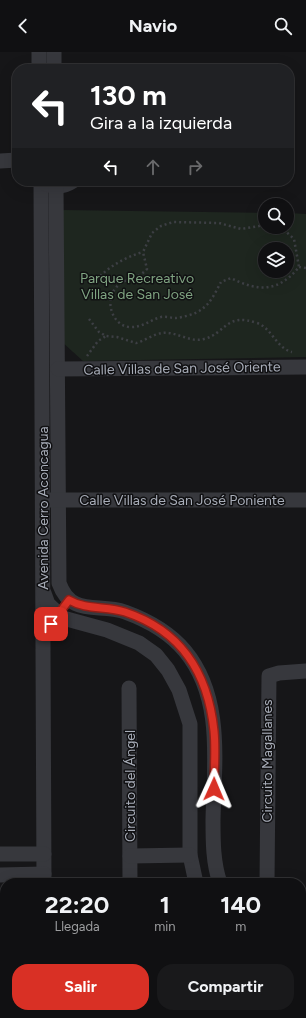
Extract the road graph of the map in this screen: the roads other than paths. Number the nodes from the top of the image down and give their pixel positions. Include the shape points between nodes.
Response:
1 (39, 52) edge
2 (54, 52) edge
3 (39, 64) edge
4 (54, 64) edge
5 (0, 160) edge
6 (12, 160) edge
7 (46, 186) edge
8 (47, 186) edge
9 (41, 225) junction
10 (56, 226) junction
11 (42, 339) junction
12 (57, 340) junction
13 (306, 367) edge
14 (58, 369) junction
15 (42, 444) junction
16 (58, 446) junction
17 (42, 499) junction
18 (59, 500) junction
19 (306, 500) edge
20 (43, 584) junction
21 (69, 600) junction
22 (58, 614) junction
23 (43, 634) junction
24 (187, 653) junction
25 (168, 670) junction
26 (306, 671) edge
27 (129, 688) dead end
28 (0, 854) edge
29 (44, 854) junction
30 (190, 855) junction
31 (130, 856) junction
32 (0, 875) edge
33 (33, 878) edge
34 (44, 878) edge
35 (130, 878) edge
36 (195, 878) edge
37 (218, 878) edge
38 (267, 878) edge

1 - 3 street
2 - 4 street
5 - 6 street
7 - 9 street, Avenida Cerro Aconcagua
8 - 10 street, Avenida Cerro Aconcagua
9 - 10 street
9 - 11 street, Avenida Cerro Aconcagua
10 - 12 street, Avenida Cerro Aconcagua
11 - 12 street
11 - 15 street, Avenida Cerro Aconcagua
12 - 14 street, Avenida Cerro Aconcagua
13 - 14 street, Calle Villas de San José Oriente
14 - 16 street, Avenida Cerro Aconcagua
15 - 16 street
15 - 17 street, Avenida Cerro Aconcagua
16 - 18 street, Avenida Cerro Aconcagua
17 - 18 street, Calle Villas de San José Poniente
17 - 20 street, Avenida Cerro Aconcagua
18 - 19 street, Calle Villas de San José Poniente
18 - 21 street, Avenida Cerro Aconcagua via 59,583
20 - 22 street via 48,604
20 - 23 street, Avenida Cerro Aconcagua
21 - 22 street
21 - 24 street via 78,606 125,612 147,622 178,642
22 - 23 street
22 - 25 street via 74,622 107,630 139,643 156,655
23 - 29 street, Avenida Cerro Aconcagua
24 - 25 street
24 - 37 street via 201,676 212,710 215,733 213,831 215,870
25 - 30 street via 180,690 190,724
26 - 38 street, Circuito Magallanes via 269,676
27 - 31 street, Circuito del Ángel
28 - 29 street
29 - 34 street, Avenida Cerro Aconcagua
30 - 31 street
30 - 36 street
31 - 35 street, Circuito del Ángel
32 - 33 street

